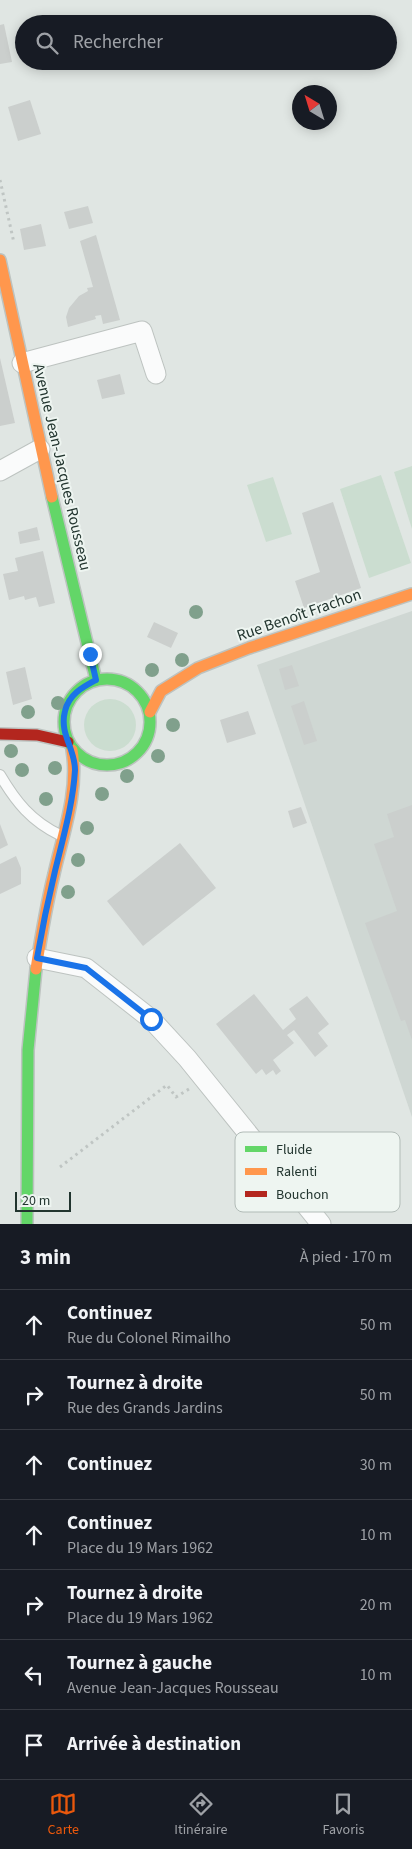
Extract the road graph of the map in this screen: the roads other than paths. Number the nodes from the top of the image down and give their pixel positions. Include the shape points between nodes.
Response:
1 (0, 260) edge
2 (5, 308) edge
3 (22, 362) junction
4 (156, 374) dead end
5 (40, 449) junction
6 (0, 471) edge
7 (412, 594) edge
8 (198, 668) junction
9 (173, 671) dead end
10 (96, 680) junction
11 (140, 681) dead end
12 (125, 682) junction
13 (65, 710) junction
14 (150, 712) junction
15 (50, 715) dead end
16 (32, 725) dead end
17 (4, 734) edge
18 (70, 746) junction
19 (102, 766) junction
20 (0, 775) edge
21 (67, 821) junction
22 (63, 836) junction
23 (37, 958) junction
24 (247, 1132) edge
25 (311, 1212) edge
26 (27, 1224) edge
27 (321, 1224) edge

1 - 2 main road, Avenue Jean-Jacques Rousseau
2 - 3 main road, Avenue Jean-Jacques Rousseau
3 - 4 street via 142,331
3 - 5 main road, Avenue Jean-Jacques Rousseau
5 - 6 street
5 - 10 main road, Avenue Jean-Jacques Rousseau
7 - 8 main road, Rue Benoît Frachon
8 - 9 main road
8 - 14 main road via 161,691
10 - 12 main road
10 - 13 main road via 80,688
11 - 12 main road
12 - 14 main road via 142,696
13 - 15 main road
13 - 18 main road via 64,730
14 - 19 main road via 150,730 144,745 129,760
16 - 17 main road
17 - 18 main road via 37,734
18 - 19 main road via 86,761
18 - 21 main road via 75,768
19 - 21 main road via 88,780
20 - 22 lane via 14,799 26,811 44,827
21 - 22 main road
22 - 23 main road
23 - 24 street via 86,968 151,1019
23 - 26 main road via 28,1050
25 - 27 street

